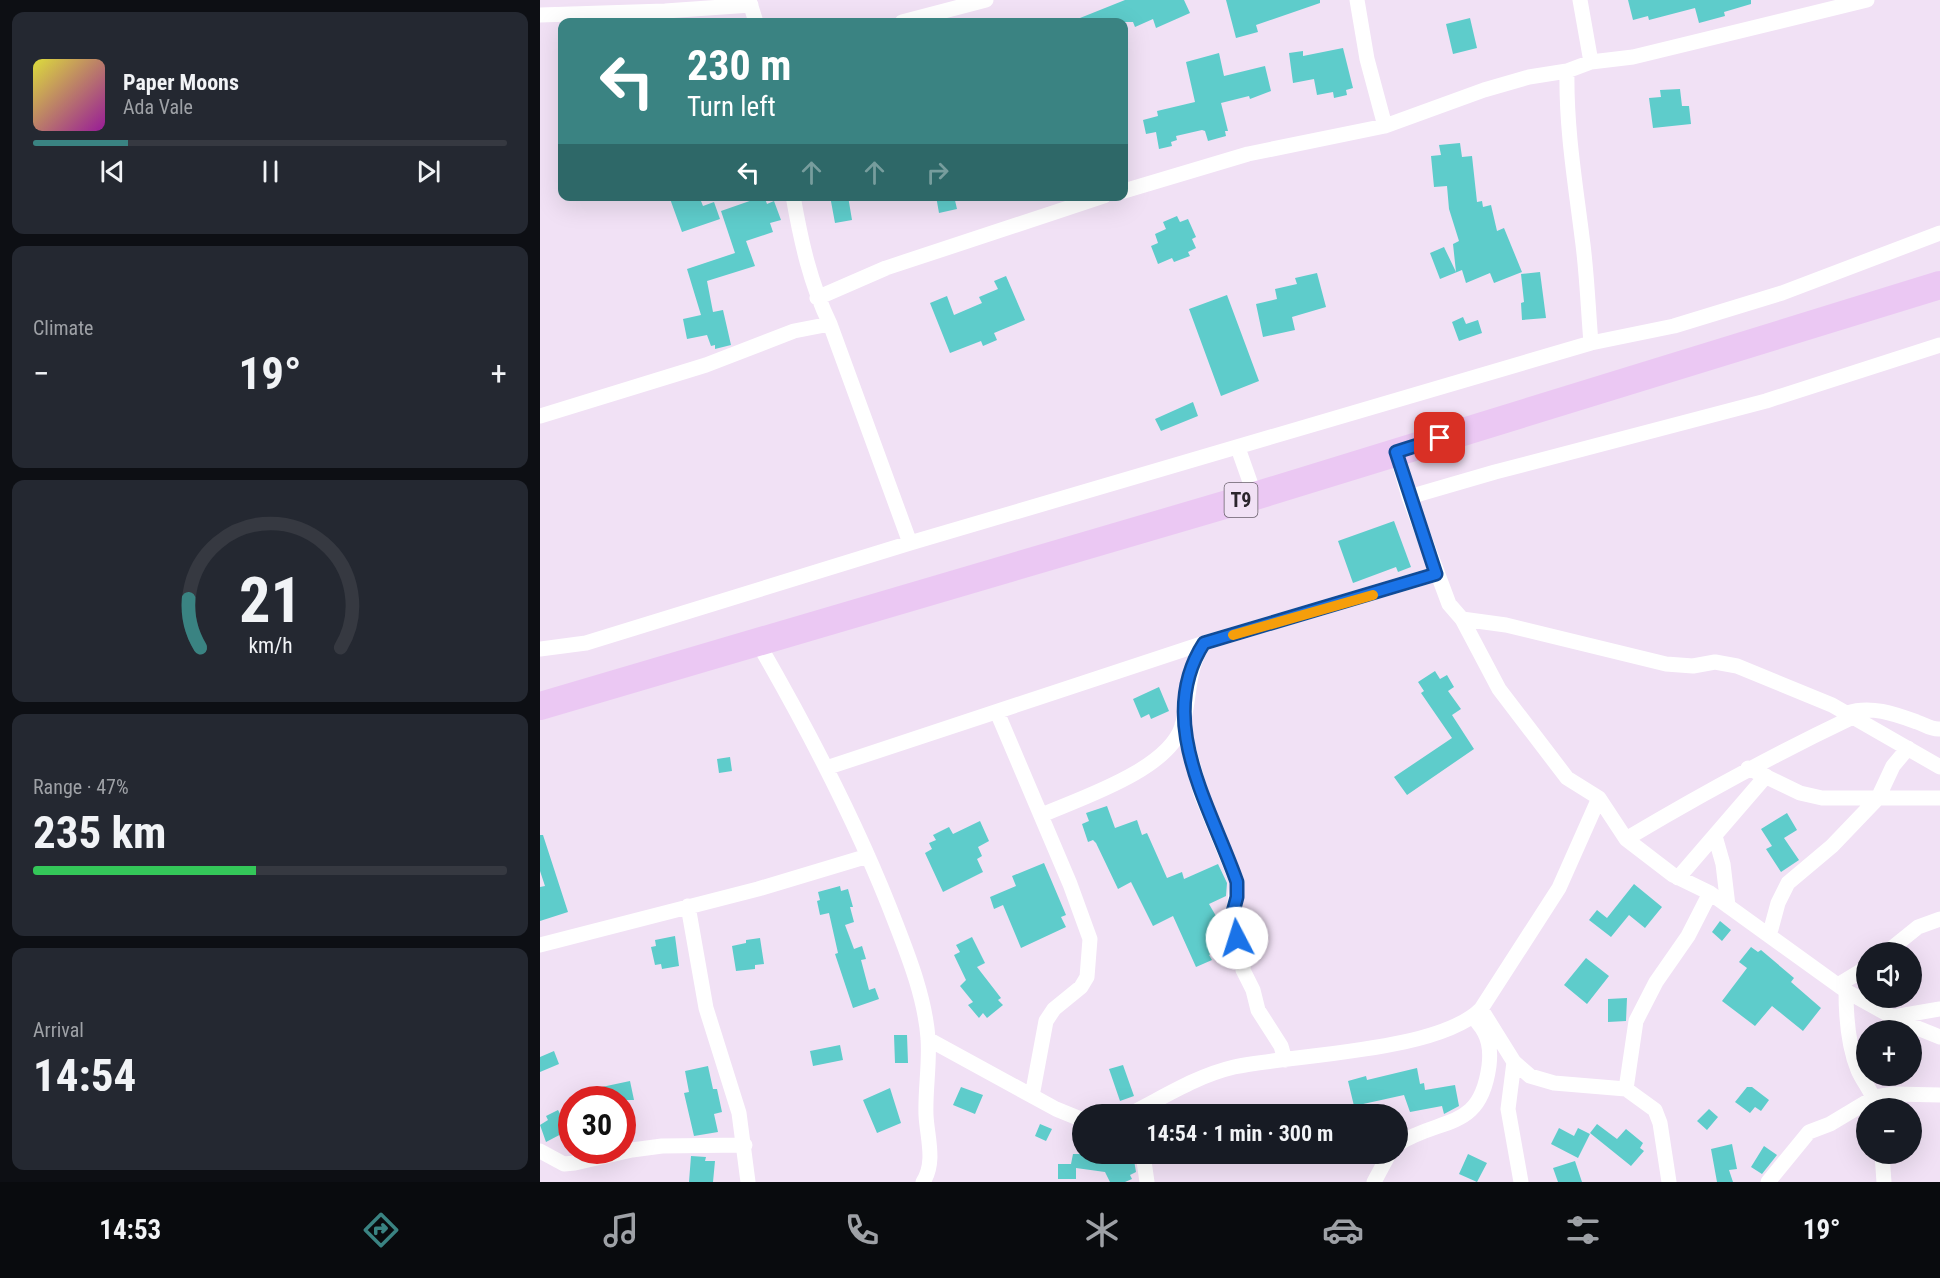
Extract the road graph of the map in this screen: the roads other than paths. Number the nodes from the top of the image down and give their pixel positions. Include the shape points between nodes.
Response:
1 (986, 0) edge
2 (1357, 0) edge
3 (1580, 0) edge
4 (1867, 0) edge
5 (750, 2) edge
6 (540, 15) edge
7 (755, 18) edge
8 (917, 18) edge
9 (1591, 62) junction
10 (1568, 71) junction
11 (1385, 126) junction
12 (1128, 190) edge
13 (794, 201) edge
14 (1089, 201) edge
15 (1940, 233) edge
16 (1940, 285) edge
17 (817, 298) junction
18 (830, 324) junction
19 (1591, 343) junction
20 (1940, 345) edge
21 (540, 416) edge
22 (1238, 448) junction
23 (1396, 452) junction
24 (1256, 496) junction
25 (1409, 497) junction
26 (910, 543) junction
27 (1436, 574) junction
28 (1462, 619) junction
29 (758, 643) junction
30 (1204, 643) junction
31 (540, 649) edge
32 (540, 706) edge
33 (997, 712) junction
34 (1850, 715) junction
35 (1182, 724) junction
36 (1940, 729) edge
37 (1908, 748) junction
38 (1940, 767) edge
39 (826, 768) junction
40 (1748, 768) junction
41 (1766, 776) junction
42 (1599, 798) junction
43 (1878, 798) junction
44 (1940, 798) edge
45 (1042, 815) junction
46 (1715, 836) junction
47 (1626, 839) junction
48 (868, 856) junction
49 (1678, 878) junction
50 (1710, 893) junction
51 (688, 906) junction
52 (1728, 906) junction
53 (1940, 919) edge
54 (1771, 929) dead end
55 (1899, 942) edge
56 (540, 945) edge
57 (1856, 976) edge
58 (1842, 988) junction
59 (1940, 1009) edge
60 (1477, 1013) junction
61 (1893, 1017) junction
62 (1940, 1038) edge
63 (928, 1039) junction
64 (1285, 1060) junction
65 (1514, 1062) junction
66 (1626, 1089) junction
67 (1940, 1095) edge
68 (1032, 1096) junction
69 (1873, 1098) edge
70 (1886, 1098) edge
71 (1151, 1104) edge
72 (1856, 1112) edge
73 (1072, 1115) edge
74 (1408, 1138) edge
75 (745, 1145) junction
76 (540, 1151) edge
77 (1145, 1164) edge
78 (1384, 1164) edge
79 (1883, 1164) edge
80 (748, 1182) edge
81 (923, 1182) edge
82 (1148, 1182) edge
83 (1374, 1182) edge
84 (1521, 1182) edge
85 (1669, 1182) edge
86 (1768, 1182) edge
87 (1884, 1182) edge

1 - 8 street
2 - 11 street via 1367,59
3 - 9 street
4 - 9 street via 1633,57
5 - 6 street via 665,11
5 - 7 street
9 - 10 street
10 - 11 street via 1484,90
10 - 19 street via 1566,111
11 - 12 street via 1248,154
13 - 17 street
14 - 17 street via 886,268
15 - 19 street via 1782,293 1674,326
16 - 23 highway, T9
17 - 18 street
18 - 21 street via 794,331 706,365
18 - 26 street
19 - 22 street
20 - 25 street via 1766,401
22 - 24 street
22 - 26 street
23 - 24 highway, T9
23 - 25 street
24 - 29 highway, T9
25 - 27 street
26 - 31 street via 586,643
27 - 28 street via 1449,604
27 - 30 street
28 - 34 street via 1506,625 1666,664 1693,666 1715,662 1737,666
28 - 42 street via 1499,689 1566,778
29 - 32 highway, T9
29 - 39 street
30 - 33 street
30 - 35 street via 1192,665
33 - 39 street
33 - 45 street
34 - 36 street via 1869,709
34 - 37 street
34 - 40 street
35 - 45 street via 1174,742 1159,758
35 - 64 street via 1201,794 1237,882 1233,922 1244,956 1243,970 1258,1010 1281,1046
37 - 38 street
37 - 43 street via 1893,766
39 - 48 street
40 - 41 street
40 - 47 street
41 - 43 street via 1800,793 1822,798
41 - 46 street
42 - 47 street
42 - 60 street via 1558,888
43 - 44 street
43 - 54 street via 1832,846 1788,883
45 - 68 street via 1088,930 1091,955 1090,970 1081,987 1054,1009 1046,1021
46 - 49 street
46 - 52 street
47 - 49 street
48 - 51 street
48 - 63 street via 909,960
49 - 50 street
50 - 52 street
50 - 66 street via 1635,1021
51 - 56 street
51 - 75 street via 706,1008
52 - 58 street
53 - 55 street via 1918,927
57 - 58 street
58 - 61 street
58 - 69 street via 1858,1070
59 - 61 street
60 - 64 street via 1451,1029 1432,1034
60 - 65 street
60 - 74 street via 1490,1047 1483,1094 1459,1119
61 - 62 street
63 - 68 street
63 - 81 street via 926,1116 930,1166
64 - 71 street via 1214,1073
65 - 66 street via 1530,1076 1544,1081
65 - 84 street via 1508,1109
66 - 85 street via 1655,1110
67 - 70 street via 1894,1094
68 - 73 street
72 - 86 street via 1809,1132
75 - 76 street via 662,1146 564,1164
75 - 80 street
77 - 82 street
78 - 83 street
79 - 87 street

